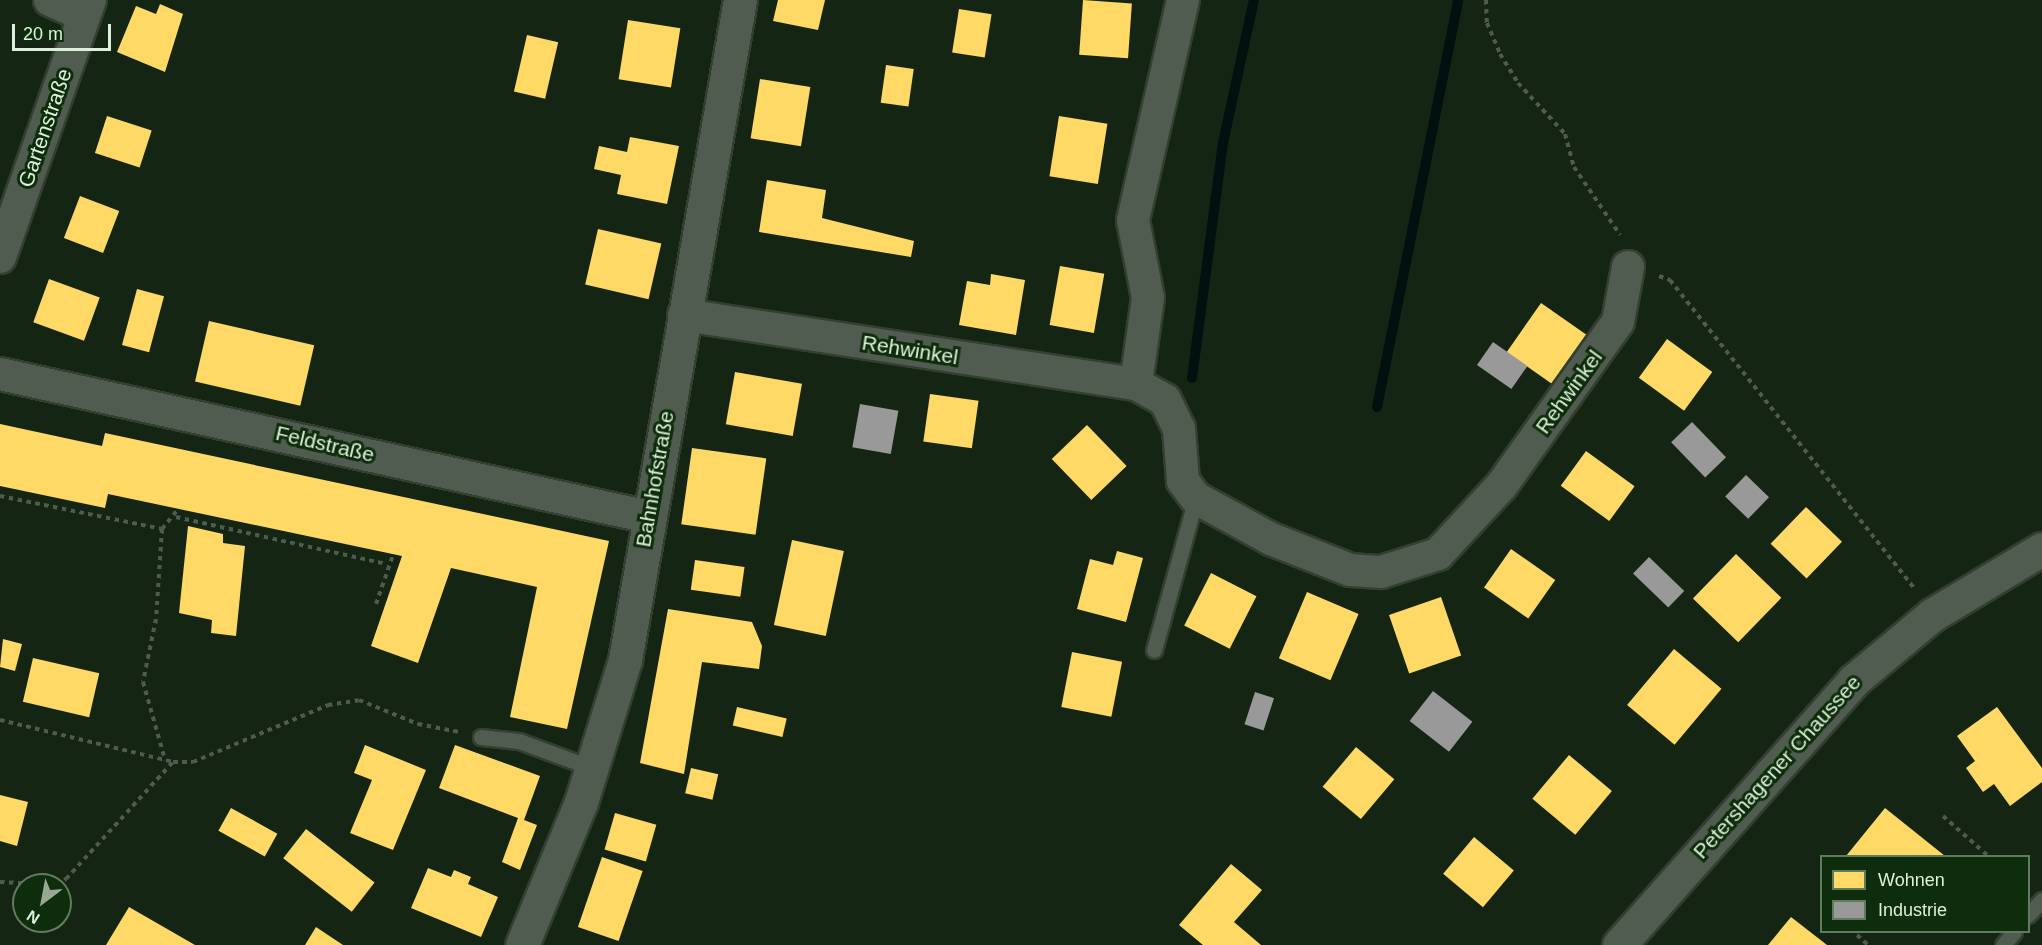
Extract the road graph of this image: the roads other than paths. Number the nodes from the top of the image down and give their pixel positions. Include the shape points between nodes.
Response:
1 (50, 0) edge
2 (740, 0) edge
3 (1183, 0) edge
4 (87, 7) edge
5 (0, 257) edge
6 (1628, 267) road end
7 (684, 315) junction
8 (0, 374) edge
9 (1136, 384) junction
10 (1196, 498) junction
11 (649, 516) junction
12 (2042, 549) edge
13 (1154, 650) dead end
14 (481, 737) road end
15 (592, 768) junction
16 (2042, 900) edge
17 (2030, 913) edge
18 (2013, 933) edge
19 (522, 945) edge
20 (1619, 945) edge
21 (2003, 945) edge

1 - 4 street
2 - 7 main road, Bahnhofstraße
3 - 9 street via 1133,220 1148,298
4 - 5 street, Gartenstraße
6 - 10 street, Rehwinkel via 1618,322 1502,485 1438,554 1406,568 1350,570 1271,539
7 - 9 street, Rehwinkel
7 - 11 main road, Bahnhofstraße
8 - 11 street, Feldstraße
9 - 10 street, Rehwinkel via 1166,400 1179,429 1183,481
10 - 13 lane
11 - 15 main road, Bahnhofstraße via 625,660
12 - 20 main road, Petershagener Chaussee via 1932,615 1810,725
14 - 15 lane via 519,741
15 - 19 main road, Bahnhofstraße
16 - 17 lane
18 - 21 lane

